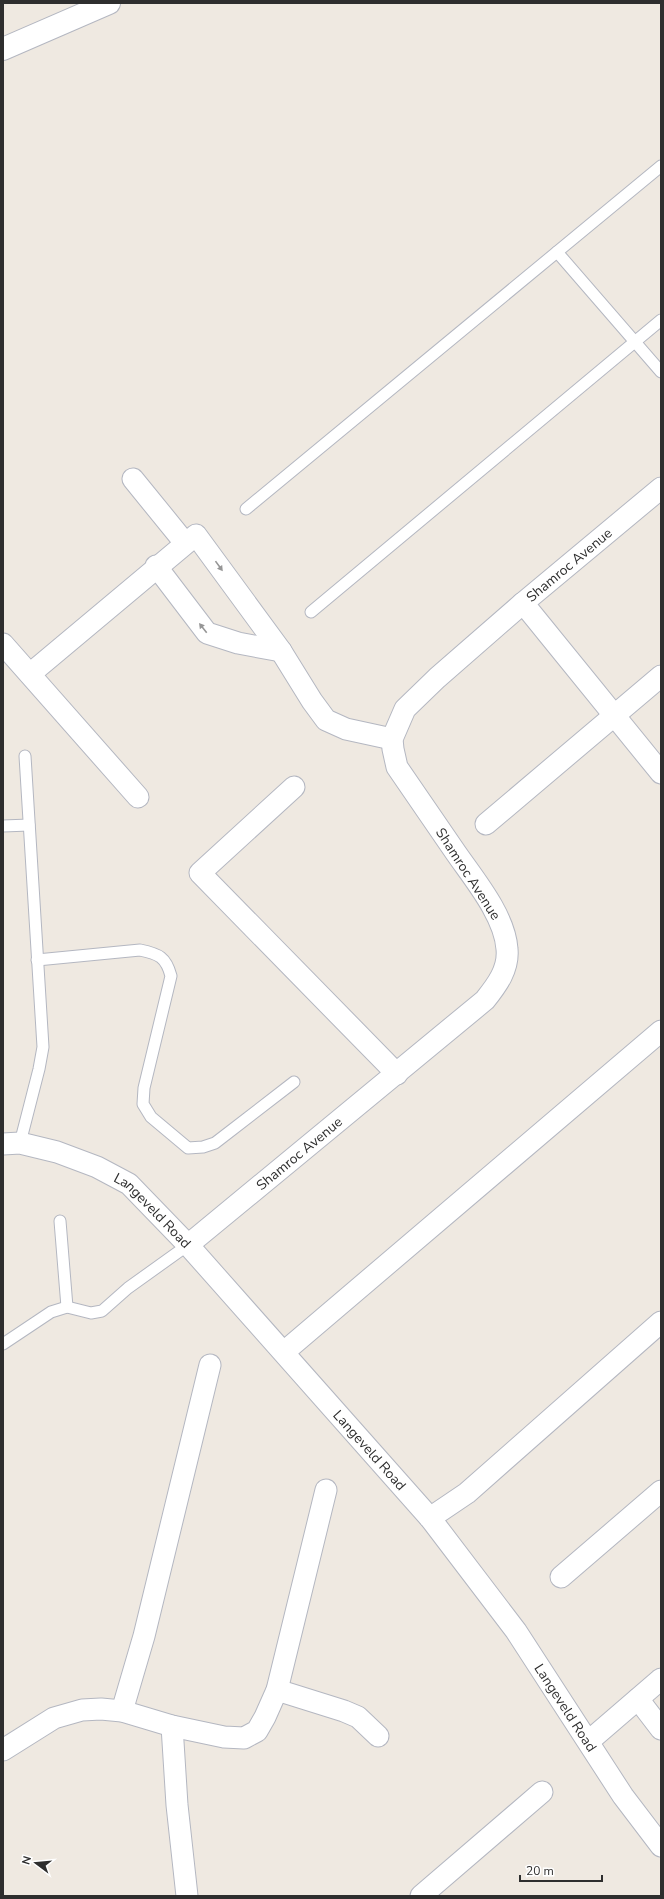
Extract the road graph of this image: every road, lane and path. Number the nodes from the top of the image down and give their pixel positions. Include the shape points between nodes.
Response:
1 (109, 3) edge
2 (3, 49) edge
3 (661, 166) edge
4 (557, 252) junction
5 (661, 320) edge
6 (635, 343) junction
7 (661, 372) edge
8 (133, 479) dead end
9 (661, 488) edge
10 (246, 509) dead end
11 (190, 539) junction
12 (156, 566) junction
13 (523, 603) junction
14 (311, 612) dead end
15 (3, 644) edge
16 (281, 651) junction
17 (30, 674) junction
18 (661, 676) edge
19 (615, 715) junction
20 (392, 739) junction
21 (25, 756) dead end
22 (661, 774) edge
23 (294, 787) dead end
24 (138, 797) dead end
25 (486, 824) dead end
26 (29, 825) junction
27 (3, 826) edge
28 (37, 960) junction
29 (661, 1031) edge
30 (397, 1074) junction
31 (294, 1082) dead end
32 (12, 1143) edge
33 (60, 1221) dead end
34 (188, 1245) junction
35 (67, 1307) junction
36 (661, 1322) edge
37 (3, 1344) edge
38 (284, 1352) junction
39 (210, 1365) dead end
40 (326, 1490) dead end
41 (661, 1491) edge
42 (430, 1518) junction
43 (561, 1577) dead end
44 (661, 1679) edge
45 (277, 1690) junction
46 (638, 1699) junction
47 (122, 1711) junction
48 (172, 1726) junction
49 (661, 1729) edge
50 (378, 1736) dead end
51 (589, 1741) junction
52 (3, 1750) edge
53 (542, 1792) dead end
54 (661, 1846) edge
55 (187, 1896) edge
56 (421, 1896) edge

1 - 2 main road
3 - 4 lane
4 - 6 lane
4 - 10 lane
5 - 6 lane
6 - 7 lane
6 - 14 lane
8 - 11 street
9 - 13 street, Shamroc Avenue
11 - 12 street
11 -> 16 street
16 -> 12 street via 238,643 207,633
12 - 17 street
13 - 19 street
13 - 20 street, Shamroc Avenue via 405,709
15 - 17 street
16 - 20 street via 326,720 346,729
17 - 24 street
18 - 19 street
19 - 22 street
19 - 25 street
20 - 30 street, Shamroc Avenue via 397,768 489,900 508,948 505,969 497,986 486,1000
21 - 26 lane
23 - 30 street via 200,873
26 - 27 lane
26 - 28 lane
28 - 31 lane via 140,950 154,953 167,963 171,976 144,1088 143,1104 151,1117 188,1148 215,1144
28 - 32 lane via 43,1047 39,1070
29 - 38 street
30 - 34 street, Shamroc Avenue
32 - 34 street, Langeveld Road via 57,1152 97,1167 129,1184
33 - 35 lane
34 - 35 lane via 128,1288 102,1311 91,1314
34 - 38 street, Langeveld Road
35 - 37 lane via 51,1312
36 - 42 street via 467,1493
38 - 42 street, Langeveld Road
39 - 47 street via 144,1636
40 - 45 street
41 - 43 street
42 - 51 street, Langeveld Road via 516,1631
44 - 46 street
45 - 48 street via 257,1731 244,1738 224,1737
45 - 50 street via 358,1717
46 - 49 street
46 - 51 street
47 - 48 street
47 - 52 street via 82,1710 54,1718
48 - 55 street via 176,1805
51 - 54 street, Langeveld Road via 623,1796
53 - 56 street

